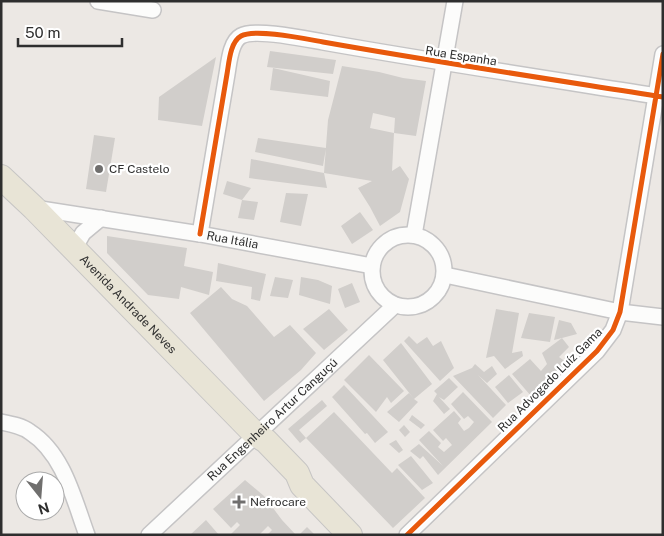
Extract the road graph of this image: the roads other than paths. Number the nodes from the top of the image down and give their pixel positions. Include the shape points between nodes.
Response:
1 (98, 1) edge
2 (455, 1) edge
3 (153, 10) dead end
4 (663, 54) edge
5 (445, 64) junction
6 (659, 96) edge
7 (1, 176) edge
8 (34, 208) junction
9 (101, 218) junction
10 (200, 234) junction
11 (414, 235) junction
12 (74, 249) junction
13 (372, 266) junction
14 (444, 275) junction
15 (395, 305) junction
16 (620, 312) junction
17 (663, 318) edge
18 (1, 422) edge
19 (255, 434) junction
20 (87, 535) edge
21 (149, 535) edge
22 (350, 535) edge
23 (407, 535) edge

1 - 3 street
2 - 5 street
4 - 6 street, Rua Advogado Luíz Gama
5 - 6 street, Rua Espanha
5 - 10 street, Rua Espanha via 257,33 235,40
5 - 11 street
6 - 16 street, Rua Advogado Luíz Gama
7 - 8 main road, Avenida Andrade Neves
8 - 9 street, Rua Itália
8 - 12 main road, Avenida Andrade Neves
9 - 10 street, Rua Itália
9 - 12 street via 83,233
10 - 13 street, Rua Itália
11 - 13 street via 404,234 387,242 380,248
11 - 14 street via 434,244 444,264
12 - 19 main road, Avenida Andrade Neves
13 - 15 street via 374,285 386,300
14 - 15 street via 442,286 427,302 411,307
14 - 16 street
15 - 19 street, Rua Engenheiro Artur Canguçú
16 - 17 street
16 - 23 street, Rua Advogado Luíz Gama via 613,330 597,351
18 - 20 street via 30,432 54,455
19 - 21 street, Rua Engenheiro Artur Canguçú
19 - 22 main road, Avenida Andrade Neves via 297,473 302,485

